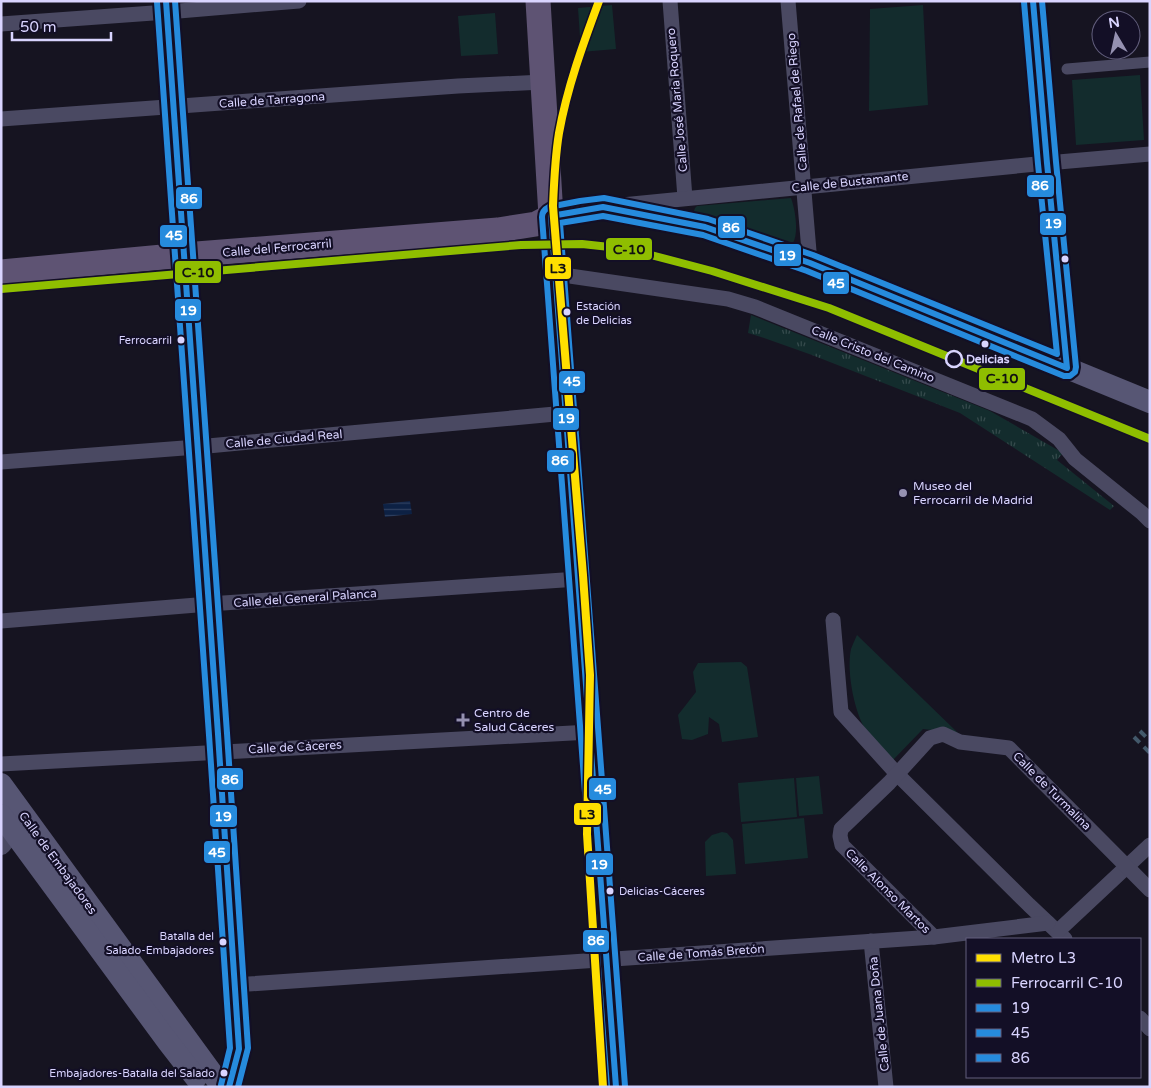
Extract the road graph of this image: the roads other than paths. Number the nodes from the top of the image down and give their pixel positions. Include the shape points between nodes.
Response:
1 (299, 1) edge
2 (538, 1) edge
3 (670, 1) edge
4 (788, 1) edge
5 (1033, 1) edge
6 (167, 7) edge
7 (1, 24) edge
8 (1150, 62) edge
9 (1067, 69) dead end
10 (543, 82) junction
11 (175, 107) junction
12 (1, 119) edge
13 (1150, 154) edge
14 (1047, 163) junction
15 (804, 187) junction
16 (685, 198) junction
17 (604, 207) junction
18 (552, 216) junction
19 (184, 255) junction
20 (810, 263) junction
21 (1, 272) edge
22 (556, 274) junction
23 (1067, 368) junction
24 (1150, 402) edge
25 (566, 413) junction
26 (197, 447) junction
27 (1, 462) edge
28 (1150, 521) edge
29 (578, 579) junction
30 (209, 604) junction
31 (833, 620) dead end
32 (1, 622) edge
33 (590, 732) junction
34 (219, 751) junction
35 (1, 764) edge
36 (897, 774) junction
37 (5, 814) edge
38 (842, 845) joint
39 (1150, 845) edge
40 (1127, 867) junction
41 (1150, 890) edge
42 (1057, 931) edge
43 (934, 937) junction
44 (871, 941) junction
45 (606, 960) junction
46 (234, 984) junction
47 (1141, 1019) edge
48 (1150, 1029) edge
49 (203, 1087) edge
50 (222, 1087) edge
51 (229, 1087) edge
52 (616, 1087) edge
53 (886, 1087) edge

1 - 6 street
2 - 10 main road
3 - 16 street, Calle José María Roquero
4 - 15 street, Calle de Rafael de Riego
5 - 14 street
6 - 7 street
6 - 11 street
8 - 9 street
10 - 11 street, Calle de Tarragona
10 - 18 main road
11 - 12 street, Calle de Tarragona
11 - 19 street
13 - 14 street, Calle de Bustamante
14 - 15 street, Calle de Bustamante
14 - 23 street
15 - 16 street, Calle de Bustamante
15 - 20 street, Calle de Rafael de Riego
16 - 17 street, Calle de Bustamante
17 - 18 main road, Calle de Bustamante
17 - 20 main road via 705,228
18 - 19 main road, Calle del Ferrocarril via 536,224 498,230
18 - 22 main road
19 - 21 main road, Calle del Ferrocarril
19 - 26 street
20 - 23 main road
22 - 25 main road
22 - 28 street, Calle Cristo del Camino via 728,299 755,307 1032,419 1059,439 1075,459
23 - 24 main road
25 - 26 street, Calle de Ciudad Real
25 - 29 main road
26 - 27 street, Calle de Ciudad Real
26 - 30 street
29 - 30 street, Calle del General Palanca
29 - 33 main road
30 - 32 street, Calle del General Palanca
30 - 34 street
31 - 36 street via 841,712
33 - 34 street, Calle de Cáceres
33 - 45 main road
34 - 35 street, Calle de Cáceres
34 - 46 street
36 - 38 street, Calle de Turmalina via 841,829
36 - 40 street, Calle de Turmalina via 930,738 944,734 960,742 1009,748
36 - 42 street
37 - 49 main road, Calle de Embajadores via 37,865
37 - 50 main road, Calle de Embajadores via 53,854
38 - 43 street, Calle Alonso Martos
39 - 40 street
40 - 41 street, Calle de Turmalina
40 - 42 street
42 - 43 street, Calle de Tomás Bretón
43 - 44 street, Calle de Tomás Bretón
44 - 45 street, Calle de Tomás Bretón
44 - 53 street, Calle de Juana Doña
45 - 46 street, Calle de Tomás Bretón
45 - 52 main road
46 - 51 street via 239,1049
47 - 48 street

